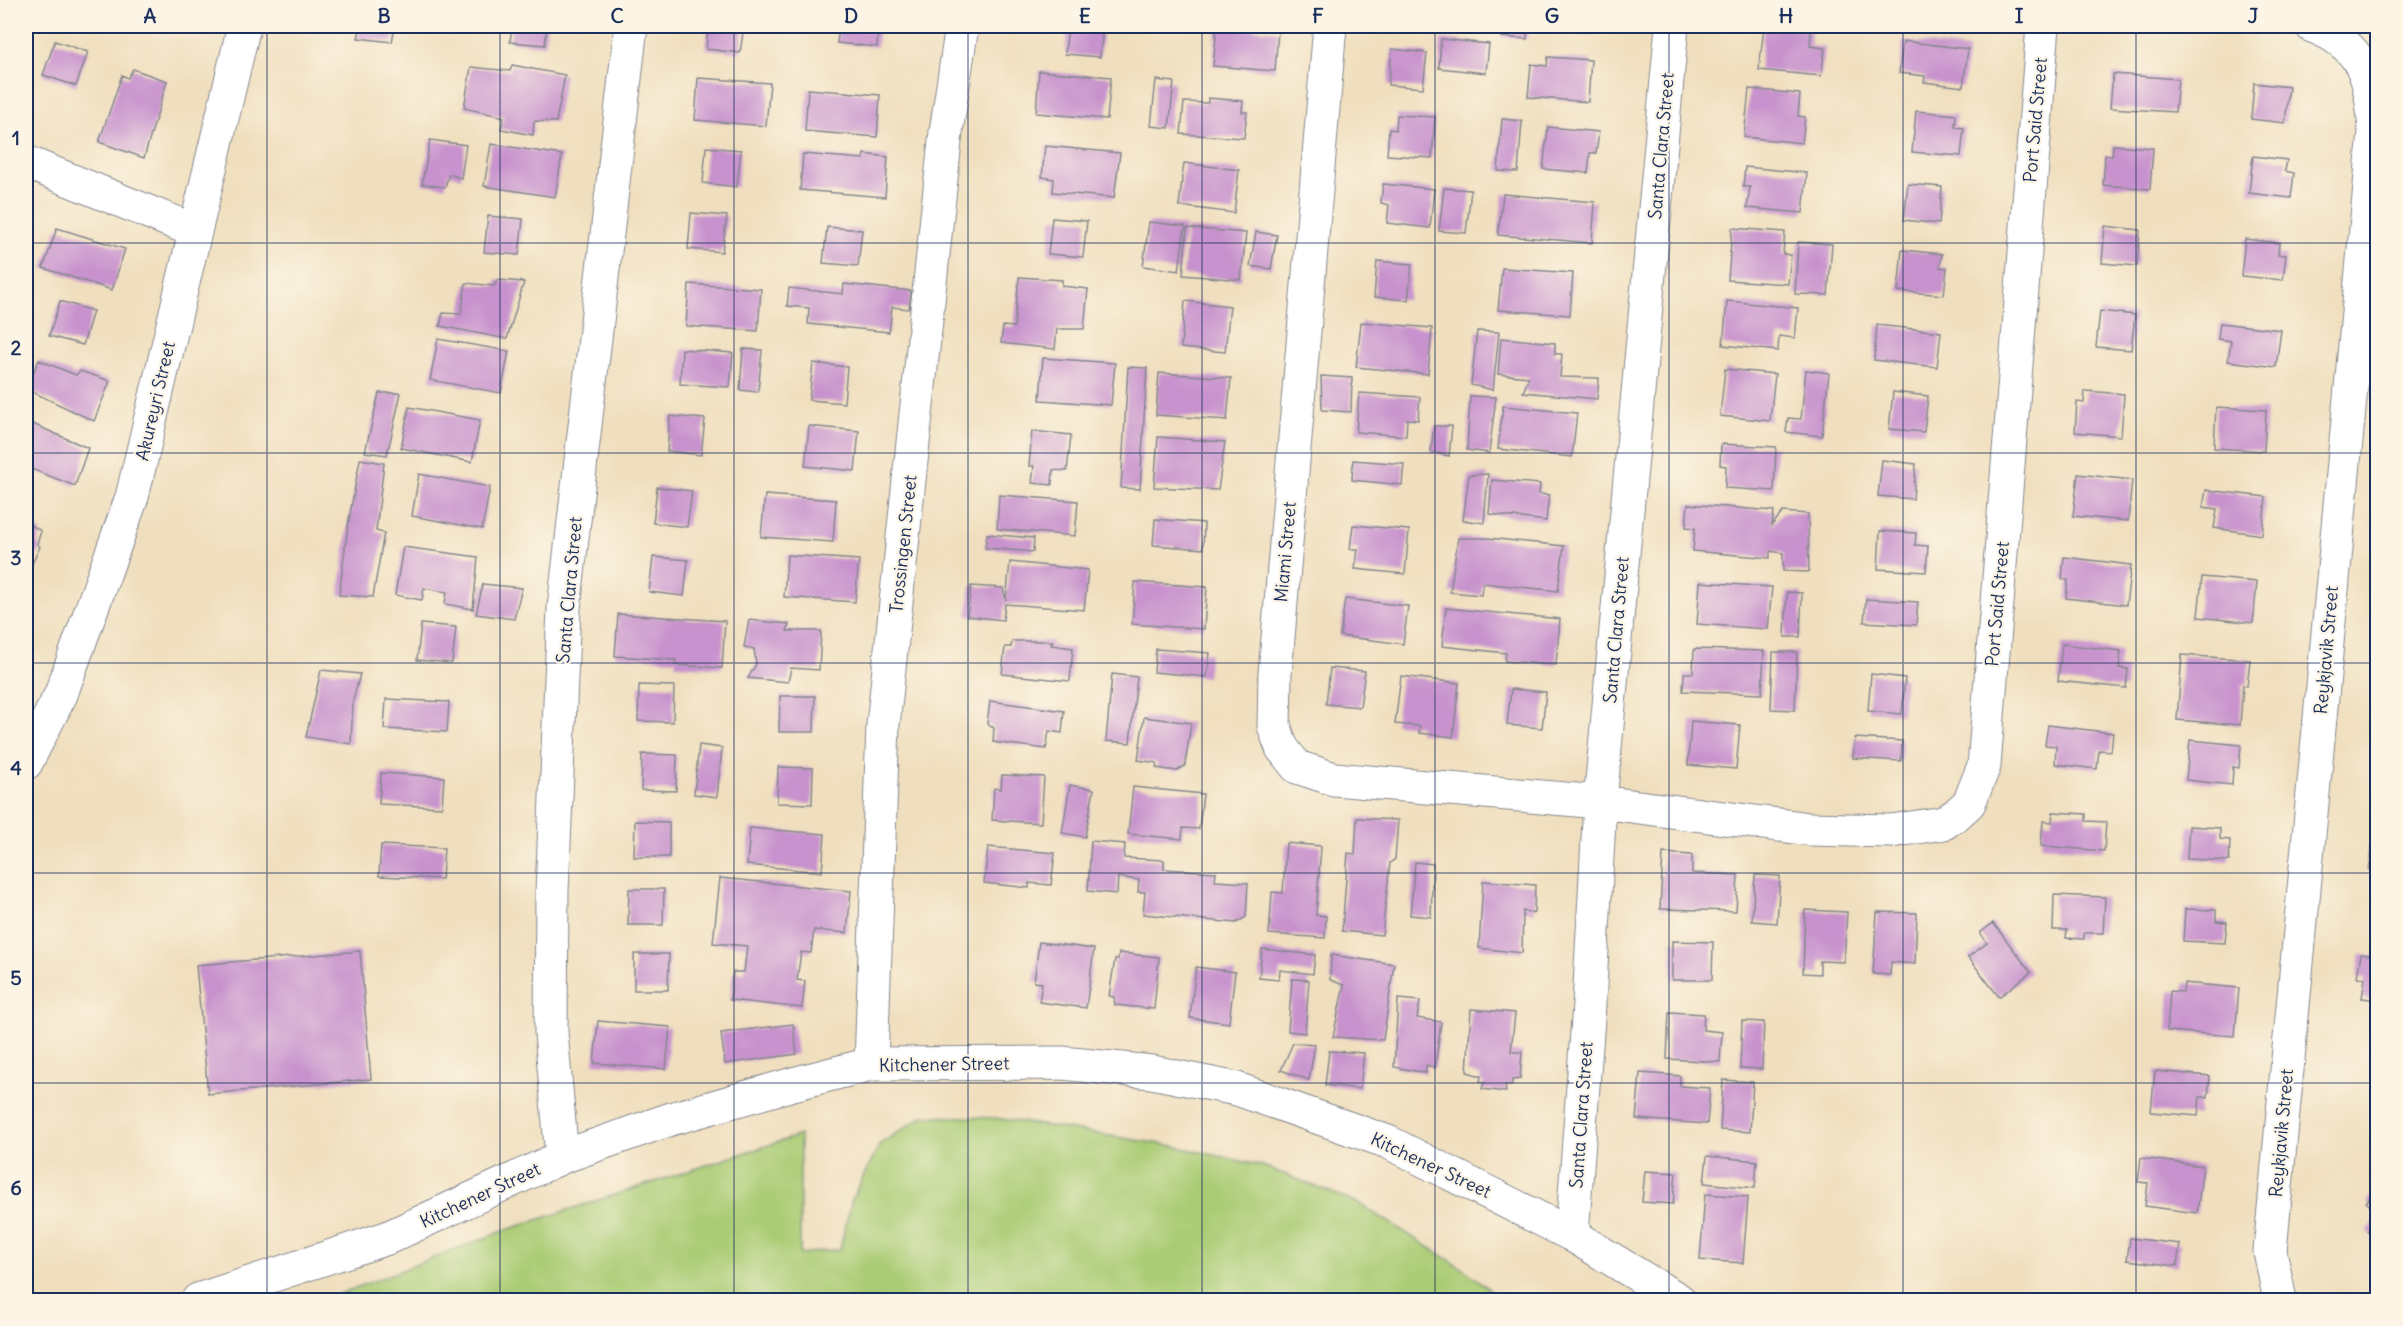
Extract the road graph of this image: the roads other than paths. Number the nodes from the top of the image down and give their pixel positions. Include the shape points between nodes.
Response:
1 (244, 26) edge
2 (631, 26) edge
3 (962, 26) edge
4 (1330, 26) edge
5 (1672, 26) edge
6 (2043, 26) edge
7 (2312, 26) edge
8 (26, 162) edge
9 (195, 231) junction
10 (26, 763) edge
11 (1600, 802) junction
12 (870, 1064) junction
13 (562, 1157) junction
14 (1572, 1235) junction
15 (198, 1300) edge
16 (1679, 1300) edge
17 (2280, 1300) edge

1 - 9 street, Akureyri Street
2 - 13 street, Santa Clara Street via 564,608 552,892 551,1032
3 - 12 street, Trossingen Street via 945,144 884,725
4 - 11 street, Miami Street via 1275,672 1274,726 1282,747 1297,767 1334,779
5 - 11 street, Santa Clara Street
6 - 11 street, Port Said Street via 1984,766 1968,802 1944,823 1891,831 1857,831 1810,829
7 - 17 street, Reykjavik Street via 2355,53 2373,95 2375,132 2270,1251
8 - 9 street
9 - 10 street, Akureyri Street via 132,497 60,694
11 - 14 street, Santa Clara Street
12 - 13 street, Kitchener Street via 671,1119
12 - 14 street, Kitchener Street via 1062,1063 1152,1072 1237,1089 1388,1142
13 - 15 street, Kitchener Street via 387,1238
14 - 16 street, Kitchener Street

